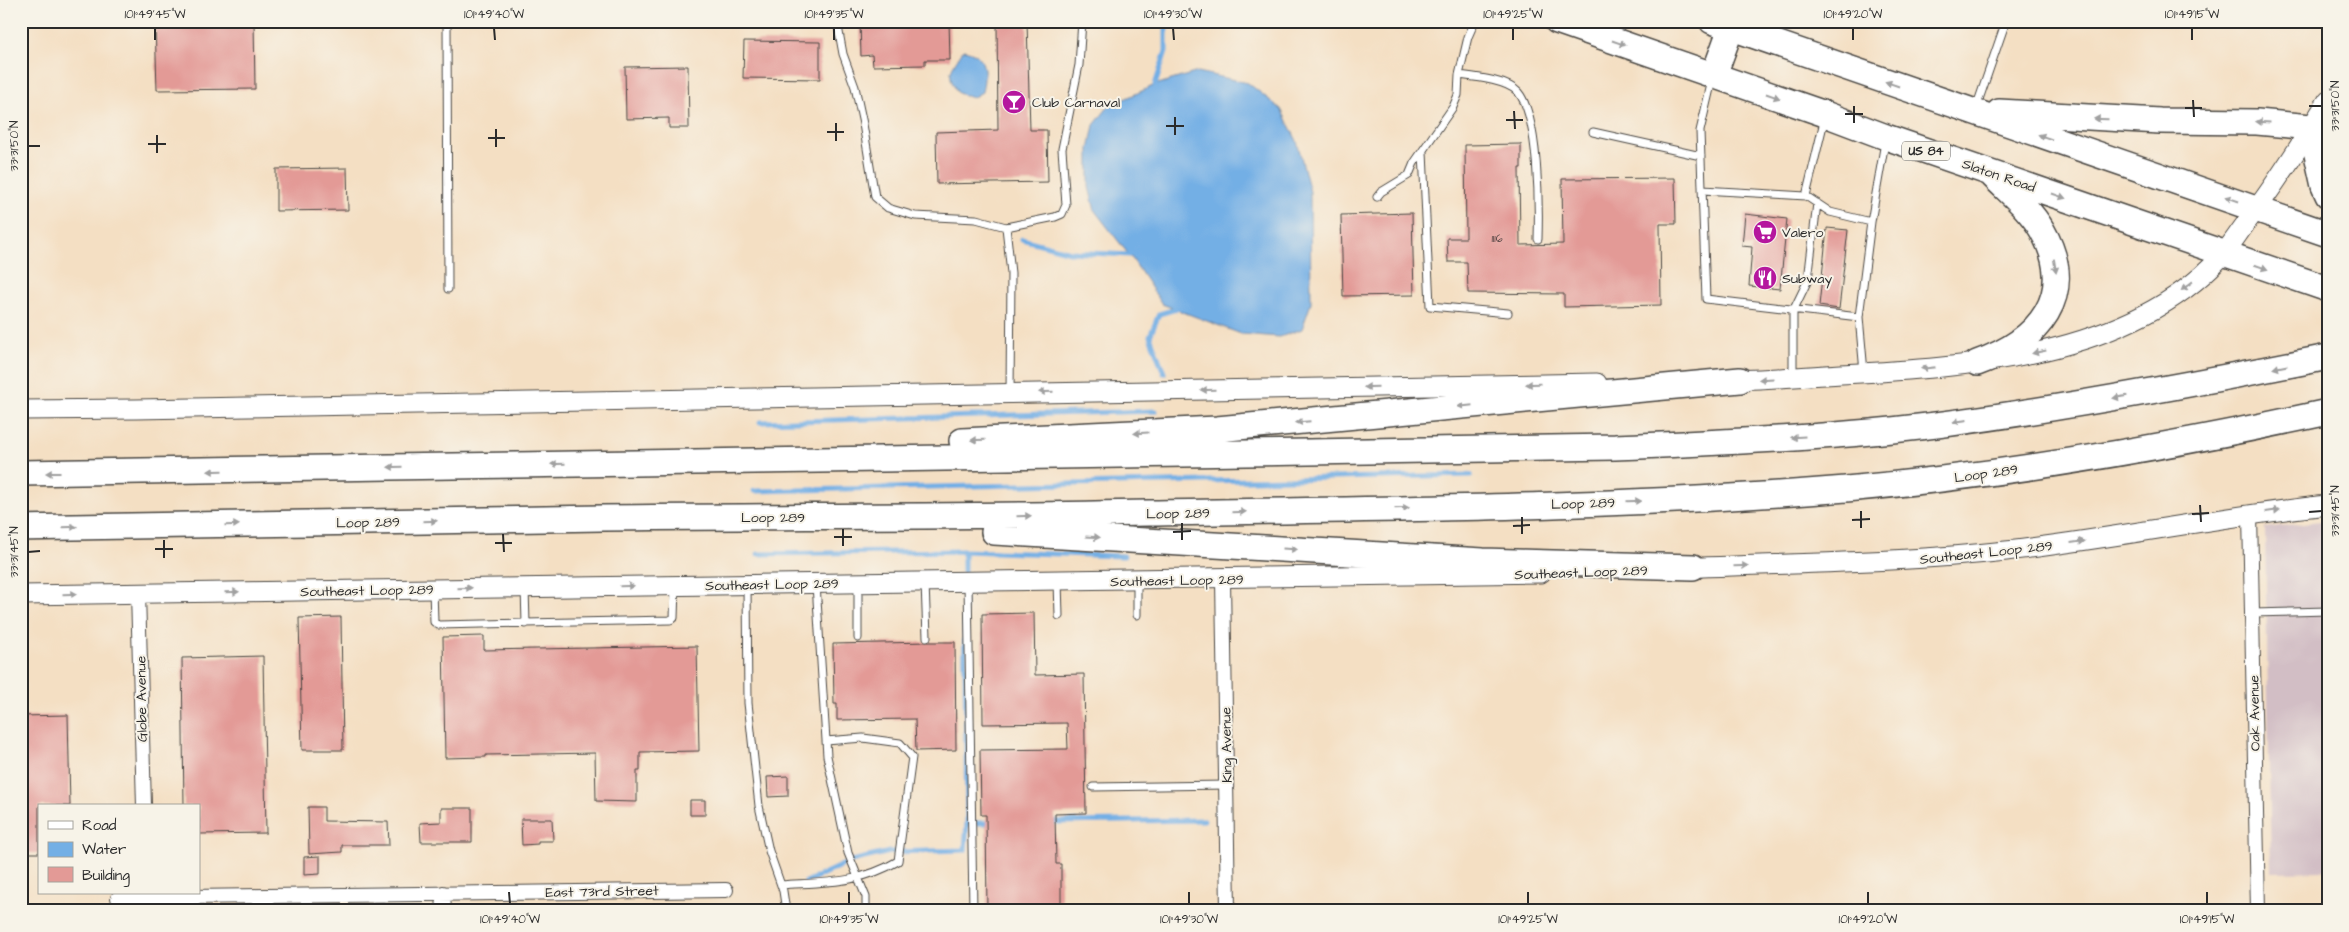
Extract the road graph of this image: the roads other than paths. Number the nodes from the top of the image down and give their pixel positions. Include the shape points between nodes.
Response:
1 (447, 21) edge
2 (838, 21) edge
3 (1082, 21) edge
4 (1475, 21) edge
5 (1557, 21) edge
6 (2006, 21) edge
7 (1725, 23) edge
8 (1459, 75) junction
9 (1714, 75) junction
10 (2328, 100) edge
11 (1974, 113) junction
12 (1825, 114) junction
13 (2320, 129) edge
14 (1593, 132) dead end
15 (1886, 138) junction
16 (1422, 152) junction
17 (1701, 156) junction
18 (1988, 171) junction
19 (1702, 190) junction
20 (2328, 195) edge
21 (1806, 196) junction
22 (1377, 197) dead end
23 (1817, 203) junction
24 (2258, 208) junction
25 (1871, 222) junction
26 (1006, 227) junction
27 (2328, 234) edge
28 (1538, 239) dead end
29 (2223, 254) junction
30 (448, 289) dead end
31 (2328, 289) edge
32 (1793, 311) junction
33 (1508, 312) dead end
34 (1859, 317) junction
35 (2328, 357) edge
36 (1977, 363) junction
37 (1864, 373) junction
38 (1793, 377) junction
39 (1740, 380) junction
40 (1010, 393) junction
41 (21, 410) edge
42 (2328, 412) edge
43 (606, 463) junction
44 (21, 473) edge
45 (2328, 504) edge
46 (2250, 514) junction
47 (608, 518) junction
48 (21, 528) edge
49 (1693, 567) junction
50 (1223, 579) junction
51 (1137, 580) junction
52 (1058, 581) junction
53 (925, 582) junction
54 (968, 582) junction
55 (816, 583) junction
56 (858, 583) junction
57 (747, 584) junction
58 (675, 585) junction
59 (525, 587) junction
60 (432, 589) junction
61 (138, 593) junction
62 (21, 595) edge
63 (2328, 612) edge
64 (2252, 613) junction
65 (1137, 615) dead end
66 (1058, 616) dead end
67 (526, 624) junction
68 (927, 637) dead end
69 (858, 638) dead end
70 (826, 741) junction
71 (1226, 785) junction
72 (1093, 787) dead end
73 (144, 804) edge
74 (858, 879) junction
75 (781, 885) junction
76 (726, 890) dead end
77 (443, 893) junction
78 (118, 898) dead end
79 (146, 901) edge
80 (444, 911) edge
81 (786, 911) edge
82 (866, 911) edge
83 (973, 911) edge
84 (1228, 911) edge
85 (2258, 911) edge

1 - 30 lane
2 - 26 lane via 843,54 863,124 876,197 888,208 915,216 976,219
3 - 26 lane via 1079,65 1062,149 1066,205 1062,214 1055,217
4 - 8 lane
5 -> 9 highway, Slaton Road / US 84
6 - 11 lane
7 - 9 highway
11 -> 7 highway
8 - 16 lane via 1458,95 1453,107
8 - 28 lane via 1497,81 1518,91 1536,158
9 -> 12 highway, Slaton Road / US 84
9 - 17 lane via 1700,131
10 - 13 main road
13 -> 11 highway via 2257,122
24 -> 11 highway
12 - 15 highway, Slaton Road / US 84
12 - 21 lane
13 - 20 highway via 2324,186
13 - 24 main road
14 - 17 lane
15 - 18 highway, Slaton Road / US 84
15 - 25 lane
16 - 22 lane via 1410,175
16 - 33 lane via 1430,306
17 - 19 lane
18 -> 29 highway, Slaton Road / US 84
18 -> 36 highway via 2041,228 2056,267 2056,286 2050,306 2032,333 2000,355
19 - 21 lane
19 - 32 lane via 1706,299
21 - 23 lane
23 - 25 lane via 1830,212
23 - 32 lane via 1808,280
24 - 27 highway
24 - 29 main road
25 - 34 lane
26 - 40 lane via 1011,273
29 -> 31 highway, Slaton Road / US 84
29 -> 36 main road via 2174,296 2116,327 2049,350
32 - 34 lane
32 - 38 lane
34 - 37 lane
35 -> 43 highway via 2088,402 1943,424 1813,437 1615,447
36 -> 37 main road
37 - 38 main road
38 -> 39 main road
39 -> 40 main road
39 -> 43 highway via 1217,429 800,447
40 - 41 main road
47 -> 42 highway, Loop 289 via 1187,513 1736,497 1850,489 2037,467 2202,439
43 -> 44 highway
46 -> 45 main road, Southeast Loop 289
49 -> 46 main road, Southeast Loop 289 via 1943,557 2100,540
46 - 64 street, Oak Avenue
48 -> 47 highway, Loop 289
47 -> 49 highway via 694,532 907,528 1484,561
49 - 50 main road, Southeast Loop 289 via 1486,576
50 - 51 main road, Southeast Loop 289
50 - 71 street, King Avenue
51 - 52 main road, Southeast Loop 289
51 - 65 lane
52 - 54 main road, Southeast Loop 289
52 - 66 lane
53 - 54 main road, Southeast Loop 289
53 - 56 main road, Southeast Loop 289
53 - 68 lane
54 - 83 lane
55 - 56 main road, Southeast Loop 289
55 - 57 main road, Southeast Loop 289
55 - 70 lane
56 - 69 lane
57 - 58 main road, Southeast Loop 289
57 - 75 lane via 748,703 758,797 768,851
59 -> 58 main road, Southeast Loop 289
58 - 67 lane via 676,613 670,620
60 -> 59 main road, Southeast Loop 289
59 - 67 lane
61 -> 60 main road, Southeast Loop 289
60 - 67 lane via 434,622 438,625
62 -> 61 main road, Southeast Loop 289
61 - 73 street, Globe Avenue
63 - 64 lane
64 - 85 street, Oak Avenue
70 - 74 lane via 826,756 848,853
70 - 74 lane via 863,738 900,743 912,757 898,861
71 - 72 lane
71 - 84 street, King Avenue
74 - 75 lane
74 - 82 lane via 866,897
75 - 81 lane
76 - 77 street, East 73rd Street
77 - 79 street, East 73rd Street
77 - 80 street
78 - 79 street, East 73rd Street

